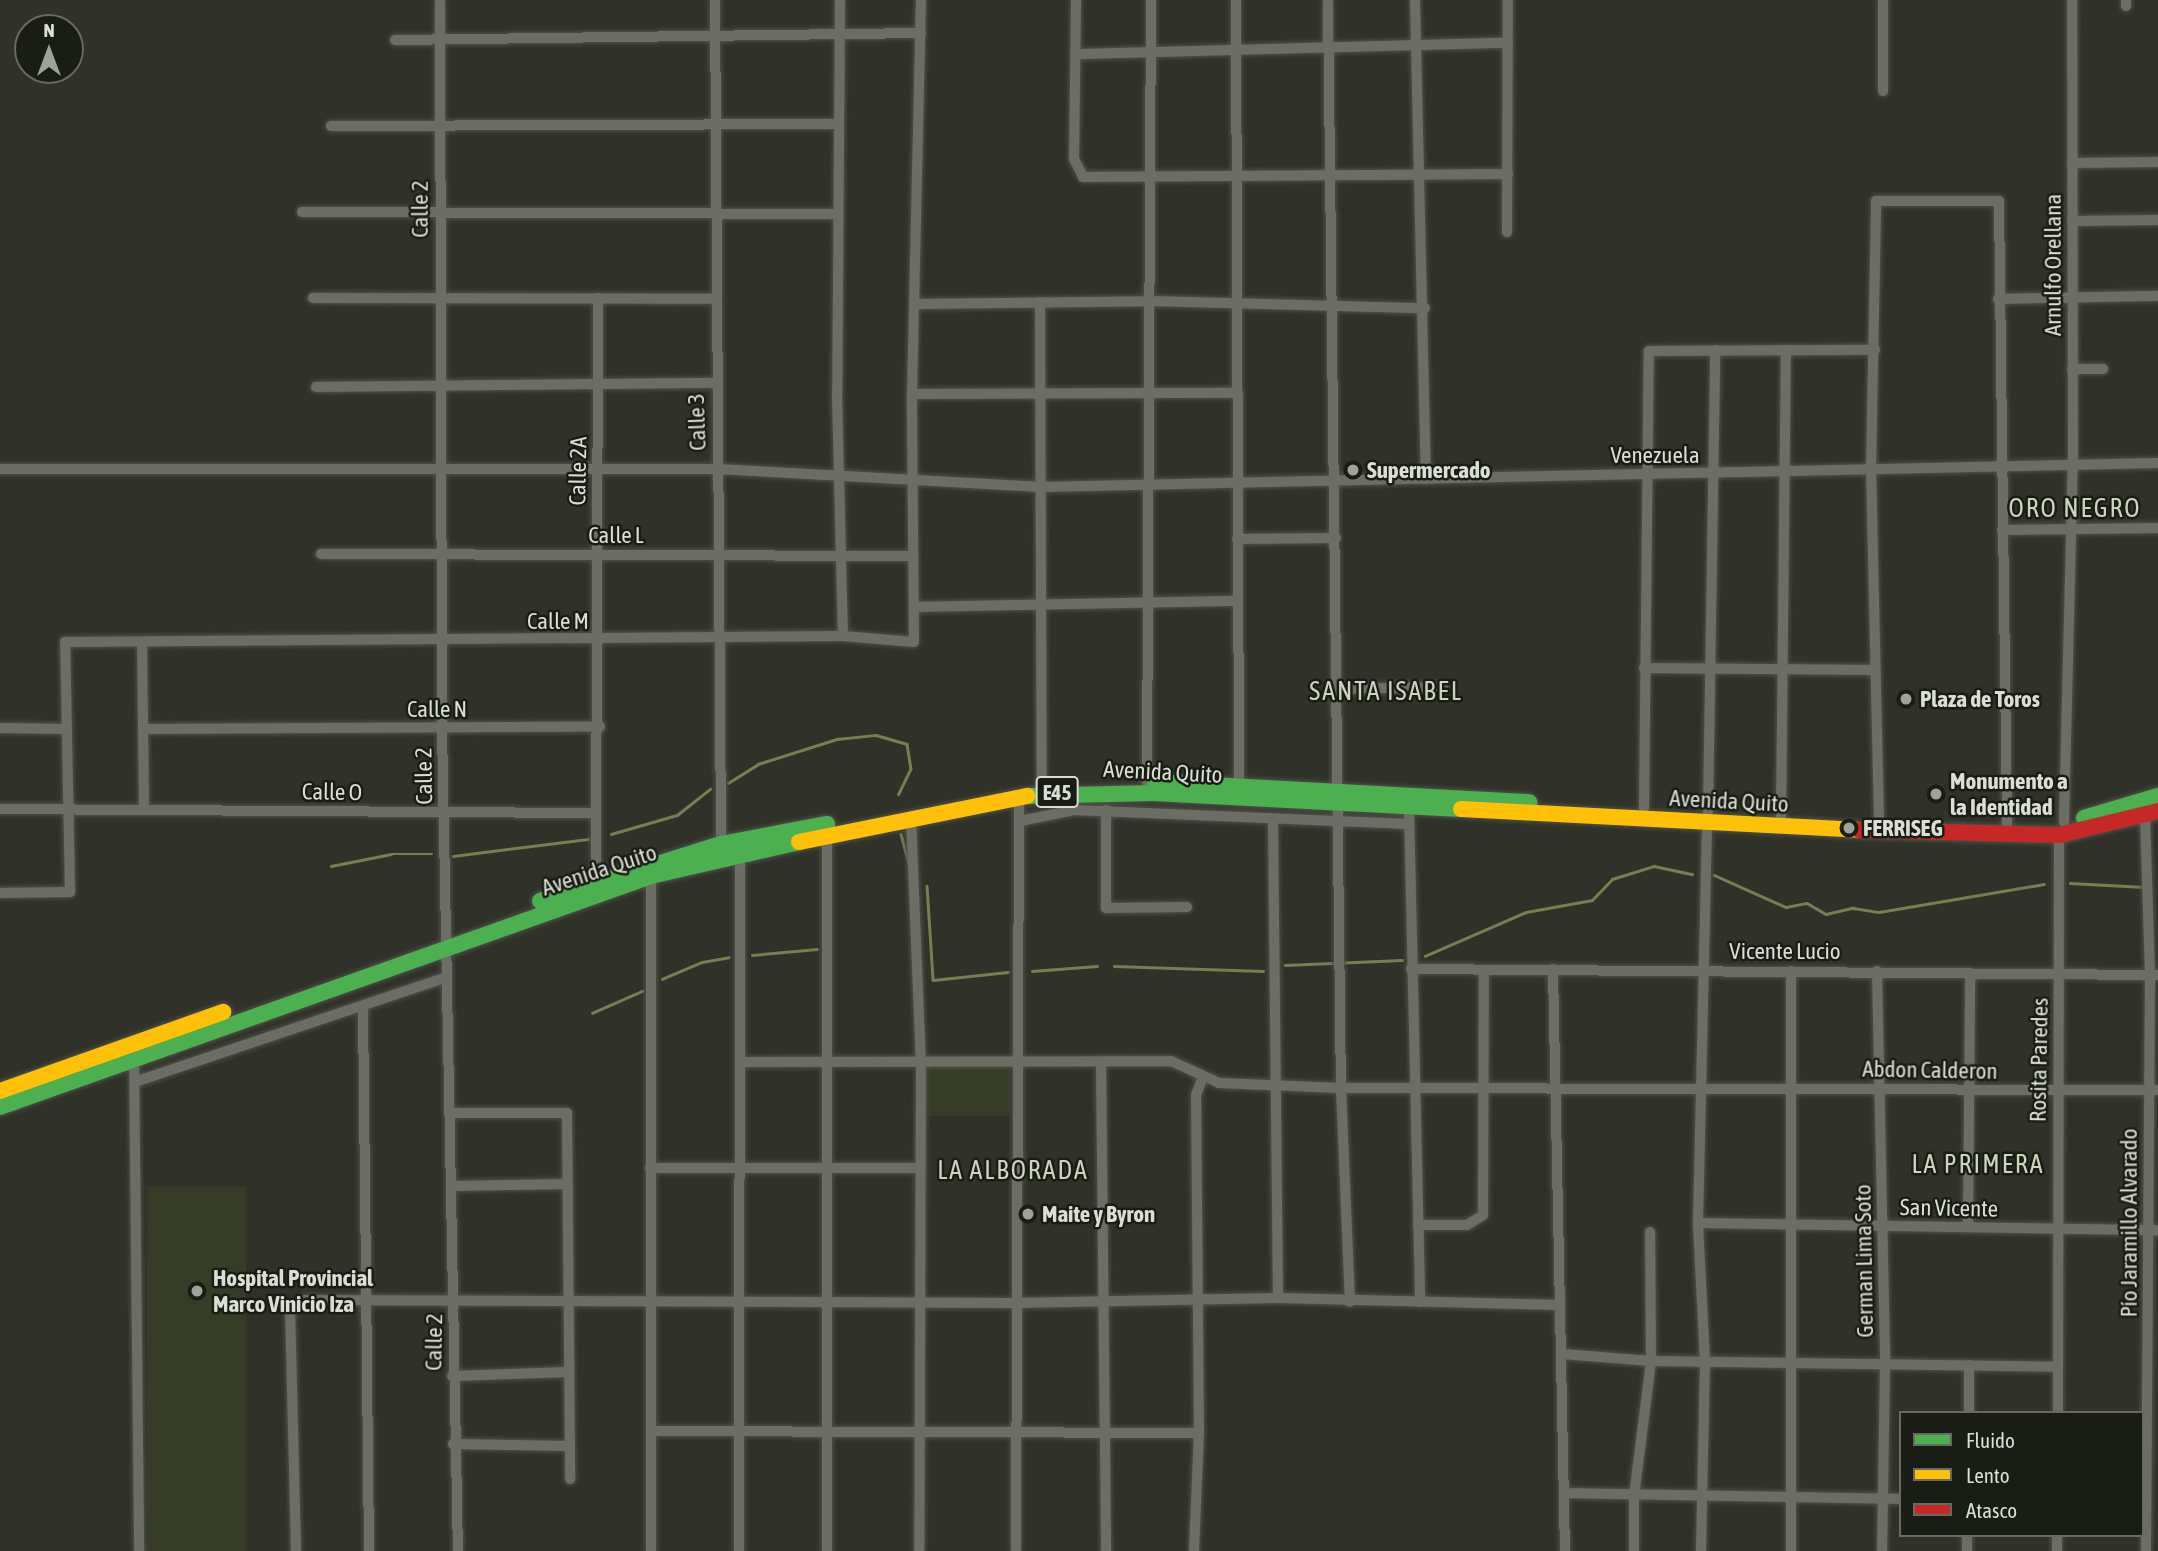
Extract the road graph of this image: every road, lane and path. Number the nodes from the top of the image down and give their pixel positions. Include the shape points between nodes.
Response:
1 (440, 0) edge
2 (715, 0) edge
3 (840, 0) edge
4 (921, 0) edge
5 (1076, 0) edge
6 (1151, 0) edge
7 (1237, 0) edge
8 (1328, 0) edge
9 (1415, 0) edge
10 (1508, 0) edge
11 (1883, 0) edge
12 (2072, 0) edge
13 (921, 33) junction
14 (716, 35) junction
15 (840, 37) junction
16 (440, 38) junction
17 (395, 40) dead end
18 (1508, 43) junction
19 (1415, 50) junction
20 (1329, 51) junction
21 (1151, 53) junction
22 (1237, 53) junction
23 (1077, 54) junction
24 (1883, 91) dead end
25 (717, 123) junction
26 (838, 124) junction
27 (440, 125) junction
28 (331, 126) dead end
29 (2158, 162) edge
30 (2072, 163) junction
31 (1422, 174) junction
32 (1508, 174) junction
33 (1235, 176) junction
34 (1332, 176) junction
35 (1151, 178) junction
36 (439, 209) junction
37 (716, 210) junction
38 (302, 212) dead end
39 (836, 214) junction
40 (2158, 220) edge
41 (2072, 221) junction
42 (1507, 232) dead end
43 (439, 296) junction
44 (2158, 296) edge
45 (313, 298) dead end
46 (598, 298) junction
47 (716, 299) junction
48 (1998, 299) junction
49 (2073, 299) junction
50 (1150, 301) junction
51 (1040, 302) junction
52 (1238, 302) junction
53 (1333, 303) junction
54 (917, 304) junction
55 (1425, 308) junction
56 (1715, 350) junction
57 (1786, 350) junction
58 (1875, 350) junction
59 (2073, 369) junction
60 (2103, 369) dead end
61 (599, 383) junction
62 (715, 383) junction
63 (441, 385) junction
64 (316, 387) dead end
65 (1041, 393) junction
66 (912, 394) junction
67 (1151, 394) junction
68 (1238, 394) junction
69 (2158, 463) edge
70 (2073, 465) junction
71 (0, 469) edge
72 (597, 469) junction
73 (718, 469) junction
74 (1871, 469) junction
75 (2000, 469) junction
76 (442, 470) junction
77 (840, 474) junction
78 (1646, 474) junction
79 (1713, 474) junction
80 (1783, 474) junction
81 (1426, 479) junction
82 (914, 481) junction
83 (1336, 481) junction
84 (1236, 483) junction
85 (1151, 486) junction
86 (1041, 487) junction
87 (2158, 528) edge
88 (2070, 529) junction
89 (2002, 530) junction
90 (1336, 538) junction
91 (1237, 539) junction
92 (321, 554) dead end
93 (721, 554) junction
94 (441, 555) junction
95 (596, 555) junction
96 (840, 555) junction
97 (912, 556) junction
98 (1238, 601) junction
99 (1148, 602) junction
100 (1039, 605) junction
101 (916, 607) junction
102 (843, 636) junction
103 (719, 638) junction
104 (597, 640) junction
105 (443, 641) junction
106 (142, 642) junction
107 (1644, 668) junction
108 (1714, 670) junction
109 (1874, 670) junction
110 (1783, 671) junction
111 (1443, 687) dead end
112 (1338, 689) junction
113 (600, 727) junction
114 (0, 728) edge
115 (66, 729) junction
116 (143, 729) junction
117 (443, 729) junction
118 (1147, 782) junction
119 (1042, 783) junction
120 (1239, 785) junction
121 (2158, 796) edge
122 (1019, 797) junction
123 (1340, 807) junction
124 (144, 808) junction
125 (1644, 808) junction
126 (0, 809) edge
127 (69, 809) junction
128 (1106, 810) junction
129 (443, 813) junction
130 (595, 813) junction
131 (2152, 813) edge
132 (1409, 816) junction
133 (911, 817) junction
134 (1707, 817) junction
135 (1781, 817) junction
136 (1273, 820) junction
137 (1879, 820) junction
138 (1020, 821) junction
139 (2007, 827) junction
140 (2062, 828) junction
141 (827, 836) junction
142 (721, 844) junction
143 (740, 855) junction
144 (651, 876) junction
145 (596, 882) junction
146 (0, 893) edge
147 (1187, 907) dead end
148 (446, 940) junction
149 (1411, 969) junction
150 (1553, 969) junction
151 (1484, 970) junction
152 (1703, 971) junction
153 (1791, 971) junction
154 (1877, 971) junction
155 (1970, 973) junction
156 (2060, 973) junction
157 (2154, 975) edge
158 (447, 977) junction
159 (363, 1006) junction
160 (134, 1057) junction
161 (830, 1061) junction
162 (741, 1062) junction
163 (921, 1062) junction
164 (1020, 1062) junction
165 (1101, 1062) junction
166 (1202, 1079) junction
167 (135, 1082) junction
168 (1485, 1086) junction
169 (1701, 1086) junction
170 (1274, 1087) junction
171 (1555, 1087) junction
172 (1792, 1087) junction
173 (1341, 1088) junction
174 (1412, 1088) junction
175 (1878, 1089) junction
176 (1966, 1090) junction
177 (2153, 1090) edge
178 (0, 1091) edge
179 (2057, 1091) junction
180 (0, 1107) edge
181 (450, 1113) junction
182 (650, 1168) junction
183 (830, 1168) junction
184 (919, 1168) junction
185 (738, 1169) junction
186 (568, 1184) junction
187 (452, 1186) junction
188 (1789, 1222) junction
189 (1698, 1223) junction
190 (1418, 1225) junction
191 (1883, 1226) junction
192 (1968, 1227) junction
193 (2056, 1228) junction
194 (2154, 1230) edge
195 (1650, 1232) dead end
196 (453, 1298) junction
197 (1278, 1298) junction
198 (567, 1299) junction
199 (1196, 1299) junction
200 (365, 1300) junction
201 (649, 1300) junction
202 (827, 1300) junction
203 (920, 1301) junction
204 (1103, 1301) junction
205 (738, 1302) junction
206 (1350, 1302) junction
207 (1420, 1302) junction
208 (1014, 1303) junction
209 (1560, 1305) junction
210 (1563, 1354) junction
211 (1651, 1361) junction
212 (1705, 1362) junction
213 (1793, 1364) junction
214 (1885, 1365) junction
215 (1969, 1365) junction
216 (2058, 1367) junction
217 (568, 1372) junction
218 (452, 1376) junction
219 (1969, 1411) edge
220 (2058, 1411) edge
221 (652, 1431) junction
222 (739, 1432) junction
223 (827, 1433) junction
224 (1199, 1433) junction
225 (919, 1434) junction
226 (1107, 1434) junction
227 (1016, 1435) junction
228 (453, 1444) junction
229 (570, 1446) junction
230 (570, 1479) dead end
231 (1565, 1493) junction
232 (1634, 1496) junction
233 (1793, 1496) junction
234 (1701, 1497) junction
235 (1882, 1499) junction
236 (1899, 1499) edge
237 (2144, 1502) edge
238 (2158, 1502) edge
239 (139, 1551) edge
240 (296, 1551) edge
241 (369, 1551) edge
242 (458, 1551) edge
243 (651, 1551) edge
244 (738, 1551) edge
245 (827, 1551) edge
246 (919, 1551) edge
247 (1016, 1551) edge
248 (1106, 1551) edge
249 (1194, 1551) edge
250 (1565, 1551) edge
251 (1634, 1551) edge
252 (1701, 1551) edge
253 (1791, 1551) edge
254 (1882, 1551) edge
255 (2146, 1551) edge

1 - 16 street, Calle 2
2 - 14 street, Calle 3
3 - 15 street
4 - 13 street
5 - 23 street
6 - 21 street
7 - 22 street
8 - 20 street
9 - 19 street
10 - 18 street
11 - 24 street
12 - 30 street, Arnulfo Orellana
13 - 15 street
13 - 54 street
14 - 15 street
14 - 16 street
14 - 25 street, Calle 3
15 - 26 street
16 - 17 street
16 - 27 street, Calle 2
18 - 19 street
18 - 32 street
19 - 20 street
19 - 31 street
20 - 22 street
20 - 34 street
21 - 22 street
21 - 23 street
21 - 35 street
22 - 33 street
23 - 35 street via 1078,175
25 - 26 street
25 - 27 street
25 - 37 street, Calle 3
26 - 39 street
27 - 28 street
27 - 36 street, Calle 2
29 - 30 street
30 - 41 street, Arnulfo Orellana
31 - 32 street
31 - 34 street
31 - 55 street
32 - 42 street
33 - 34 street
33 - 35 street
33 - 52 street
34 - 53 street
35 - 50 street
36 - 37 street
36 - 38 street
36 - 43 street, Calle 2
37 - 39 street
37 - 47 street, Calle 3
39 - 77 street
40 - 41 street
41 - 49 street, Arnulfo Orellana
43 - 45 street
43 - 46 street
43 - 63 street, Calle 2
44 - 49 street
46 - 47 street
46 - 61 street, Calle 2A
47 - 62 street, Calle 3
48 - 49 street
48 - 58 street via 1999,201 1876,201
48 - 75 street
49 - 59 street, Arnulfo Orellana
50 - 51 street
50 - 52 street
50 - 67 street
51 - 54 street
51 - 65 street
52 - 53 street
52 - 68 street
53 - 55 street
53 - 83 street
54 - 66 street
55 - 81 street
56 - 57 street
56 - 78 street via 1649,351
56 - 79 street
57 - 58 street
57 - 80 street
58 - 74 street
59 - 60 street
59 - 70 street, Arnulfo Orellana
61 - 62 street
61 - 63 street
61 - 72 street, Calle 2A
62 - 73 street, Calle 3
63 - 64 street
63 - 76 street, Calle 2
65 - 66 street
65 - 67 street
65 - 86 street
66 - 82 street
67 - 68 street
67 - 85 street
68 - 84 street
69 - 70 street, Venezuela
70 - 75 street, Venezuela
70 - 88 street, Arnulfo Orellana
71 - 76 street
72 - 73 street
72 - 76 street
72 - 95 street, Calle 2A
73 - 77 street
73 - 93 street, Calle 3
74 - 75 street, Venezuela
74 - 80 street, Venezuela
74 - 109 street
75 - 89 street
76 - 94 street, Calle 2
77 - 82 street, Venezuela
77 - 96 street
78 - 79 street, Venezuela
78 - 81 street, Venezuela
78 - 107 street
79 - 80 street, Venezuela
79 - 108 street
80 - 110 street
81 - 83 street, Venezuela
82 - 86 street, Venezuela
82 - 97 street
83 - 84 street, Venezuela
83 - 90 street
84 - 85 street, Venezuela
84 - 91 street
85 - 86 street, Venezuela
85 - 99 street
86 - 100 street
87 - 88 street
88 - 89 street
88 - 140 street, Rosita Paredes
89 - 139 street
90 - 91 street
90 - 112 street
91 - 98 street
92 - 94 street, Calle L
93 - 95 street, Calle L
93 - 96 street, Calle L
93 - 103 street, Calle 3
94 - 95 street, Calle L
94 - 105 street, Calle 2
95 - 104 street, Calle 2A
96 - 97 street, Calle L
96 - 102 street
97 - 101 street
98 - 99 street
98 - 120 street
99 - 100 street
99 - 118 street
100 - 101 street
100 - 119 street
101 - 102 street, Calle M via 914,642
102 - 103 street, Calle M
103 - 104 street, Calle M
103 - 142 street, Calle 3
104 - 105 street, Calle M
104 - 113 street, Calle 2A
105 - 106 street, Calle M
105 - 117 street, Calle 2
106 - 115 street, Calle M via 65,642
106 - 116 street
107 - 108 street
107 - 125 street
108 - 110 street
108 - 134 street
109 - 110 street
109 - 137 street
110 - 135 street
111 - 112 street
112 - 123 street
113 - 117 street, Calle N
113 - 130 street, Calle 2A
114 - 115 street
115 - 127 street
116 - 117 street, Calle N
116 - 124 street
117 - 129 street, Calle 2
118 - 119 highway, Avenida Quito / E45
118 - 120 highway, Avenida Quito / E45
119 - 142 highway, Avenida Quito / E45
120 - 123 highway, Avenida Quito / E45
121 - 140 highway, Avenida Quito / E45
122 - 123 highway, Avenida Quito / E45 via 1079,790
122 - 133 highway, Avenida Quito / E45
122 - 138 street
123 - 125 highway, Avenida Quito / E45
123 - 132 highway, Avenida Quito / E45
123 - 136 street
123 - 173 street
124 - 127 street, Calle O
124 - 129 street, Calle O
125 - 134 highway, Avenida Quito / E45
126 - 127 street, Calle O
127 - 146 street via 70,892
128 - 136 street
128 - 138 street via 1074,810
128 - 147 street via 1106,908
129 - 130 street, Calle O
129 - 148 street, Calle 2
130 - 145 street, Calle 2A
131 - 140 highway, Avenida Quito / E45
131 - 157 street, Pío Jaramillo Alvarado via 2149,895
132 - 134 highway, Avenida Quito / E45
132 - 149 street
133 - 141 highway, Avenida Quito / E45
133 - 163 street
134 - 135 highway, Avenida Quito / E45
134 - 140 highway, Avenida Quito / E45 via 1990,837
134 - 152 street
135 - 137 highway, Avenida Quito / E45
136 - 170 street
137 - 139 highway, Avenida Quito / E45
138 - 164 street
139 - 140 highway, Avenida Quito / E45
140 - 156 street, Rosita Paredes
141 - 143 highway, Avenida Quito / E45
141 - 161 street
142 - 145 highway, Avenida Quito / E45
143 - 144 highway, Avenida Quito / E45
143 - 162 street
144 - 148 highway, Avenida Quito / E45
144 - 182 street
145 - 148 highway, Avenida Quito / E45
148 - 158 street, Calle 2
148 - 160 highway, Avenida Quito / E45
148 - 178 highway, Avenida Quito / E45
149 - 151 street, Vicente Lucio
149 - 174 street
150 - 151 street, Vicente Lucio
150 - 152 street, Vicente Lucio
150 - 171 street
151 - 168 street
152 - 153 street, Vicente Lucio
152 - 169 street
153 - 154 street, Vicente Lucio
153 - 172 street
154 - 155 street, Vicente Lucio
154 - 175 street, German Lima Soto
155 - 156 street, Vicente Lucio
155 - 176 street
156 - 157 street, Vicente Lucio
156 - 179 street, Rosita Paredes
157 - 177 street, Pío Jaramillo Alvarado
158 - 159 street
158 - 181 street, Calle 2
159 - 167 street
159 - 200 street
160 - 167 street
160 - 180 highway, Avenida Quito / E45
161 - 162 street
161 - 163 street
161 - 183 street
162 - 185 street
163 - 164 street
163 - 184 street
164 - 165 street
164 - 208 street
165 - 166 street via 1171,1061 1193,1068
165 - 204 street
166 - 170 street, Abdon Calderon
166 - 199 street via 1196,1095
167 - 239 street
168 - 171 street, Abdon Calderon
168 - 174 street, Abdon Calderon
168 - 190 street via 1483,1215 1467,1225
169 - 171 street, Abdon Calderon
169 - 172 street, Abdon Calderon
169 - 189 street
170 - 173 street, Abdon Calderon
170 - 197 street
171 - 209 street
172 - 175 street, Abdon Calderon
172 - 188 street
173 - 174 street, Abdon Calderon
173 - 206 street
174 - 190 street
175 - 176 street, Abdon Calderon
175 - 191 street, German Lima Soto
176 - 179 street, Abdon Calderon
176 - 192 street
177 - 179 street, Abdon Calderon
177 - 194 street, Pío Jaramillo Alvarado
179 - 193 street, Rosita Paredes
181 - 186 street via 567,1113
181 - 187 street, Calle 2
182 - 185 street
182 - 201 street
183 - 184 street
183 - 185 street
183 - 202 street
184 - 203 street
185 - 205 street
186 - 187 street
186 - 198 street
187 - 196 street, Calle 2
188 - 189 street, San Vicente
188 - 191 street, San Vicente
188 - 213 street
189 - 212 street
190 - 207 street
191 - 192 street, San Vicente
191 - 214 street, German Lima Soto
192 - 193 street, San Vicente
193 - 194 street, San Vicente
193 - 216 street, Rosita Paredes
194 - 237 street, Pío Jaramillo Alvarado
195 - 211 street
196 - 198 street
196 - 200 street
196 - 218 street, Calle 2
197 - 199 street
197 - 206 street
198 - 201 street
198 - 217 street
199 - 204 street
199 - 224 street
200 - 240 street via 305,1300 290,1311
200 - 241 street
201 - 205 street
201 - 221 street
202 - 203 street
202 - 205 street
202 - 223 street
203 - 208 street
203 - 225 street
204 - 208 street
204 - 226 street
205 - 222 street
206 - 207 street
207 - 209 street
208 - 227 street
209 - 210 street
210 - 211 street
210 - 231 street
211 - 212 street
211 - 232 street
212 - 213 street
212 - 234 street
213 - 214 street
213 - 233 street
214 - 215 street
214 - 235 street, German Lima Soto
215 - 216 street
215 - 219 street
216 - 220 street, Rosita Paredes
217 - 218 street
217 - 229 street
218 - 228 street, Calle 2
221 - 222 street
221 - 243 street
222 - 223 street
222 - 244 street
223 - 225 street
223 - 245 street
224 - 226 street
224 - 249 street
225 - 227 street
225 - 246 street
226 - 227 street
226 - 248 street
227 - 247 street
228 - 229 street
228 - 242 street, Calle 2
229 - 230 street
231 - 232 street
231 - 250 street
232 - 234 street
232 - 251 street
233 - 234 street
233 - 235 street
233 - 253 street
234 - 252 street
235 - 236 street
235 - 254 street, German Lima Soto
237 - 238 street
237 - 255 street, Pío Jaramillo Alvarado

